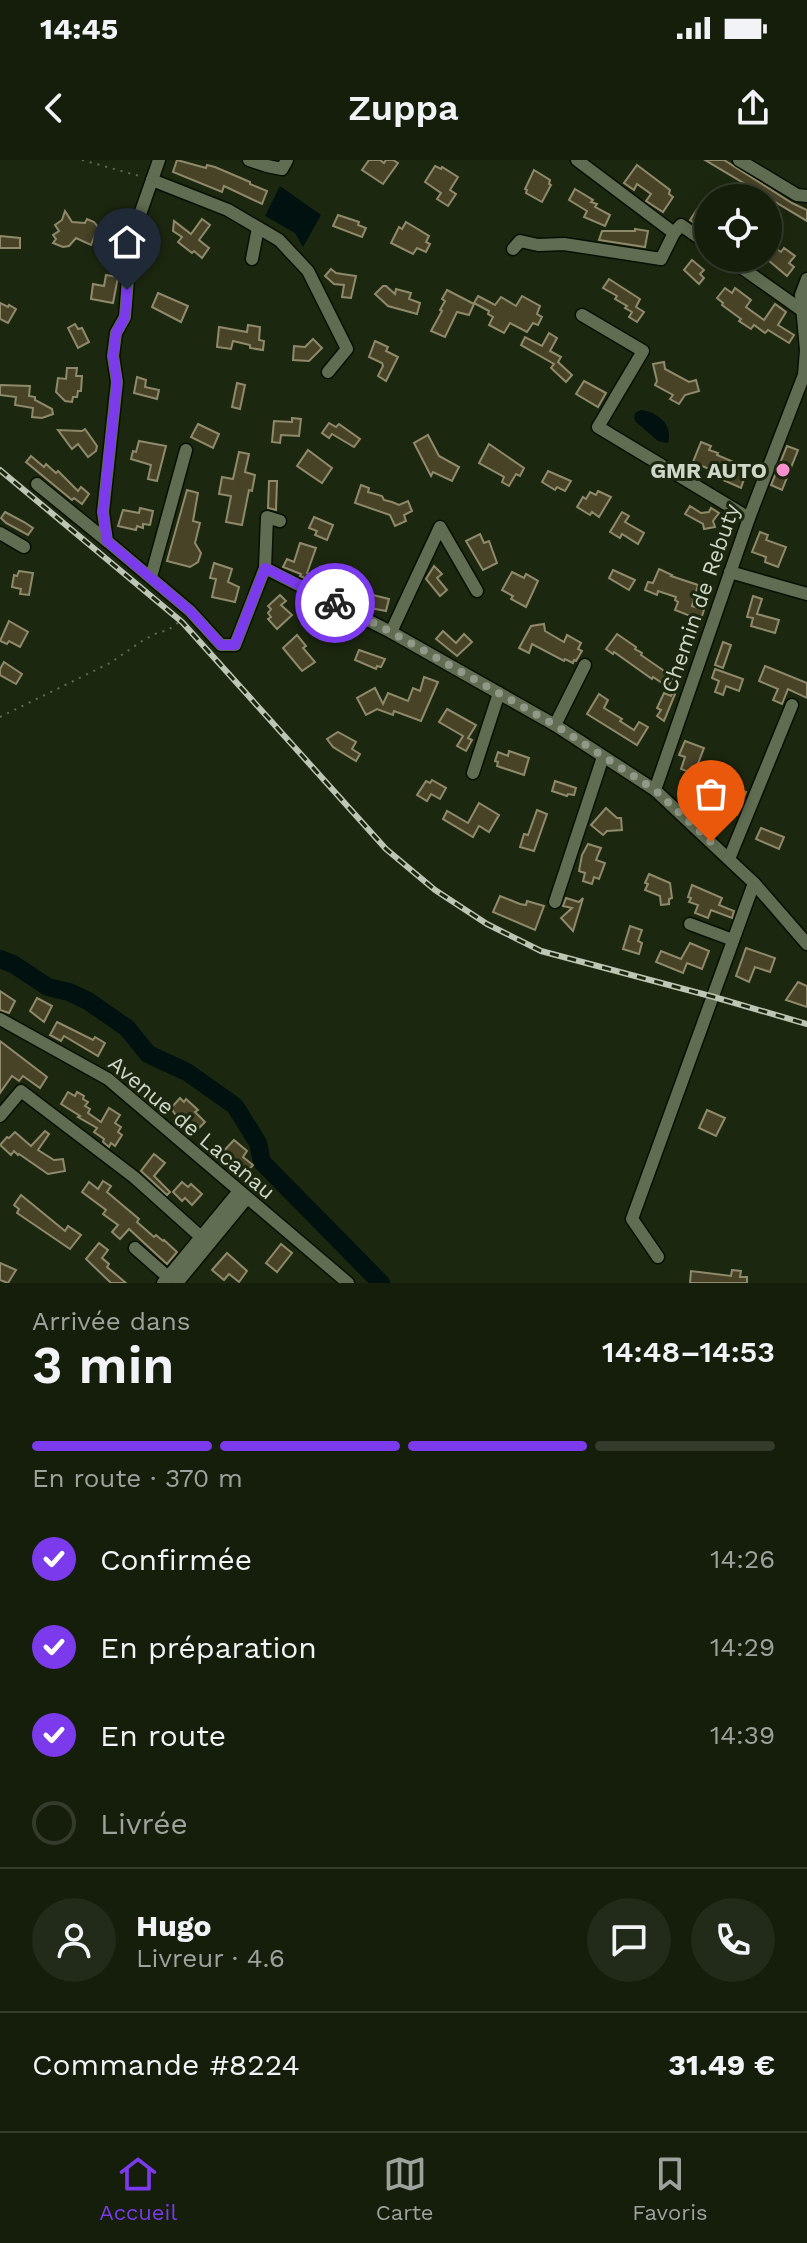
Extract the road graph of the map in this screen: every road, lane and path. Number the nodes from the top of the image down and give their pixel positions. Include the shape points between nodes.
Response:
1 (82, 160) edge
2 (249, 160) edge
3 (287, 160) edge
4 (577, 160) edge
5 (739, 160) edge
6 (159, 162) edge
7 (152, 180) junction
8 (807, 196) edge
9 (258, 228) junction
10 (674, 233) junction
11 (694, 234) edge
12 (513, 249) dead end
13 (252, 259) dead end
14 (748, 272) edge
15 (807, 279) edge
16 (803, 311) junction
17 (582, 315) dead end
18 (328, 372) dead end
19 (805, 376) edge
20 (186, 450) dead end
21 (37, 484) dead end
22 (749, 518) junction
23 (280, 521) dead end
24 (0, 533) edge
25 (107, 541) junction
26 (24, 547) dead end
27 (265, 568) junction
28 (730, 572) junction
29 (151, 577) junction
30 (477, 591) dead end
31 (807, 594) edge
32 (190, 611) junction
33 (391, 632) junction
34 (585, 665) dead end
35 (499, 693) junction
36 (792, 705) dead end
37 (0, 717) edge
38 (555, 725) junction
39 (603, 757) junction
40 (473, 773) dead end
41 (655, 790) junction
42 (729, 859) junction
43 (754, 883) junction
44 (555, 902) dead end
45 (690, 924) dead end
46 (733, 940) junction
47 (807, 944) edge
48 (0, 1019) edge
49 (0, 1116) edge
50 (243, 1194) junction
51 (201, 1237) junction
52 (135, 1248) dead end
53 (658, 1257) dead end
54 (169, 1281) edge
55 (348, 1283) edge

1 - 7 path
2 - 3 street via 282,169
4 - 10 street
5 - 8 street
6 - 7 street
7 - 9 street via 228,210
7 - 25 street via 131,240 125,317 113,356 117,382 103,512
9 - 13 street
9 - 18 street via 279,240 308,271 347,349
10 - 11 street via 681,225
10 - 12 street via 661,259 520,241
14 - 16 street
15 - 16 street, Chemin de Rebuty
16 - 19 street, Chemin de Rebuty
17 - 22 street via 643,351 598,427
19 - 22 street, Chemin de Rebuty
20 - 29 street
21 - 25 street
22 - 28 street, Chemin de Rebuty
23 - 27 street via 267,517
24 - 26 street
25 - 29 street
27 - 32 street via 235,645 221,645
27 - 33 street
28 - 31 street
28 - 41 street, Chemin de Rebuty
29 - 32 street
30 - 33 street via 440,527
32 - 37 path via 110,663
33 - 35 street
34 - 38 street
35 - 38 street
35 - 40 street
36 - 42 street
38 - 39 street
39 - 41 street
39 - 44 street
41 - 42 street
42 - 43 street
43 - 46 street
43 - 47 street
45 - 46 street
46 - 53 street via 632,1219
48 - 50 street, Avenue de Lacanau via 108,1079
49 - 51 street via 21,1091 134,1177
50 - 51 street
50 - 54 street
50 - 55 street, Avenue de Lacanau
51 - 54 street
52 - 54 street

